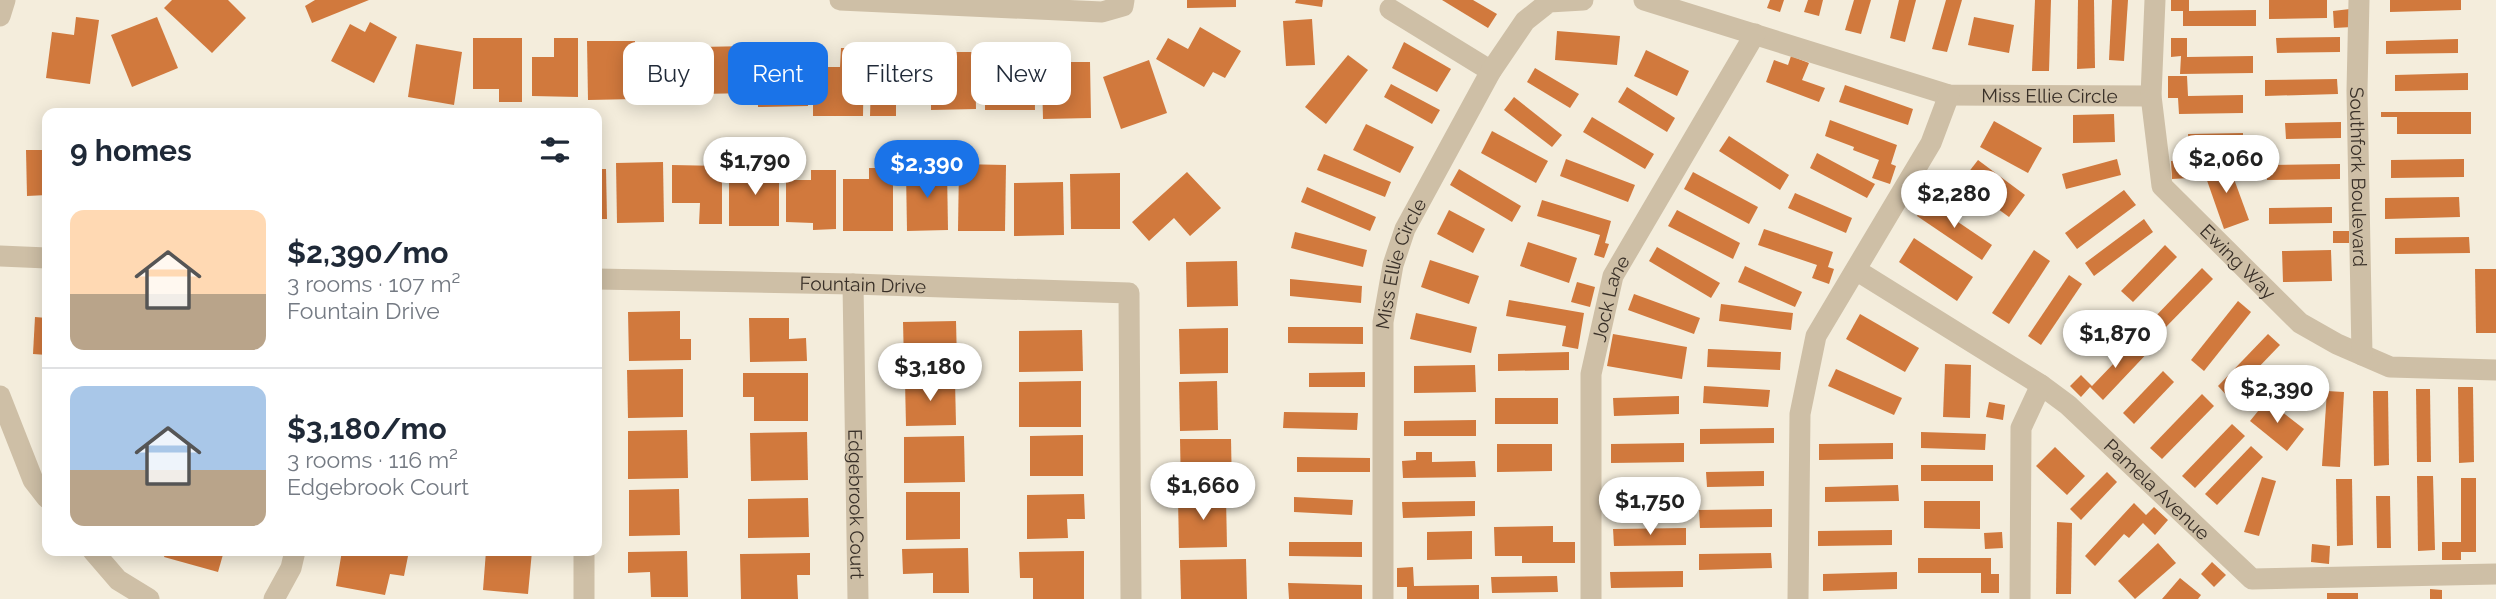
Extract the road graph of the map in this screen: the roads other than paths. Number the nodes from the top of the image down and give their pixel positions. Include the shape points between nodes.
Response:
1 (5, 0) edge
2 (840, 0) edge
3 (1583, 0) edge
4 (1644, 0) edge
5 (2155, 0) edge
6 (2359, 0) edge
7 (1124, 3) edge
8 (1390, 9) dead end
9 (0, 16) edge
10 (1755, 34) junction
11 (1491, 71) junction
12 (1949, 95) junction
13 (2151, 96) junction
14 (0, 256) edge
15 (42, 258) edge
16 (1856, 271) junction
17 (602, 279) edge
18 (853, 284) junction
19 (2362, 355) junction
20 (2496, 370) edge
21 (2041, 386) junction
22 (0, 396) edge
23 (42, 492) edge
24 (97, 556) edge
25 (294, 556) edge
26 (584, 556) edge
27 (2496, 574) edge
28 (149, 599) edge
29 (274, 599) edge
30 (584, 599) edge
31 (858, 599) edge
32 (1131, 599) edge
33 (1383, 599) edge
34 (1591, 599) edge
35 (1798, 599) edge
36 (2020, 599) edge

1 - 9 street
2 - 7 street via 1102,12
3 - 11 street, Miss Ellie Circle via 1549,2 1525,21
4 - 10 street, Miss Ellie Circle
5 - 13 street, Ewing Way
6 - 19 street, Southfork Boulevard
8 - 11 street
10 - 12 street, Miss Ellie Circle
10 - 34 street, Jock Lane via 1613,276 1591,373
11 - 33 street, Miss Ellie Circle via 1405,229 1393,265 1383,322
12 - 13 street, Miss Ellie Circle
12 - 16 street via 1931,143
13 - 19 street, Ewing Way via 2162,186 2300,323
14 - 15 street
16 - 21 street, Pamela Avenue
16 - 35 street via 1816,335 1800,414
17 - 18 street, Fountain Drive
18 - 31 street, Edgebrook Court
18 - 32 street, Fountain Drive via 1129,293
19 - 20 street, Ewing Way via 2390,367
21 - 27 street, Pamela Avenue via 2068,405 2252,579
21 - 36 street via 2021,428
22 - 23 street via 33,481
24 - 28 street via 118,580
25 - 29 street
26 - 30 street

